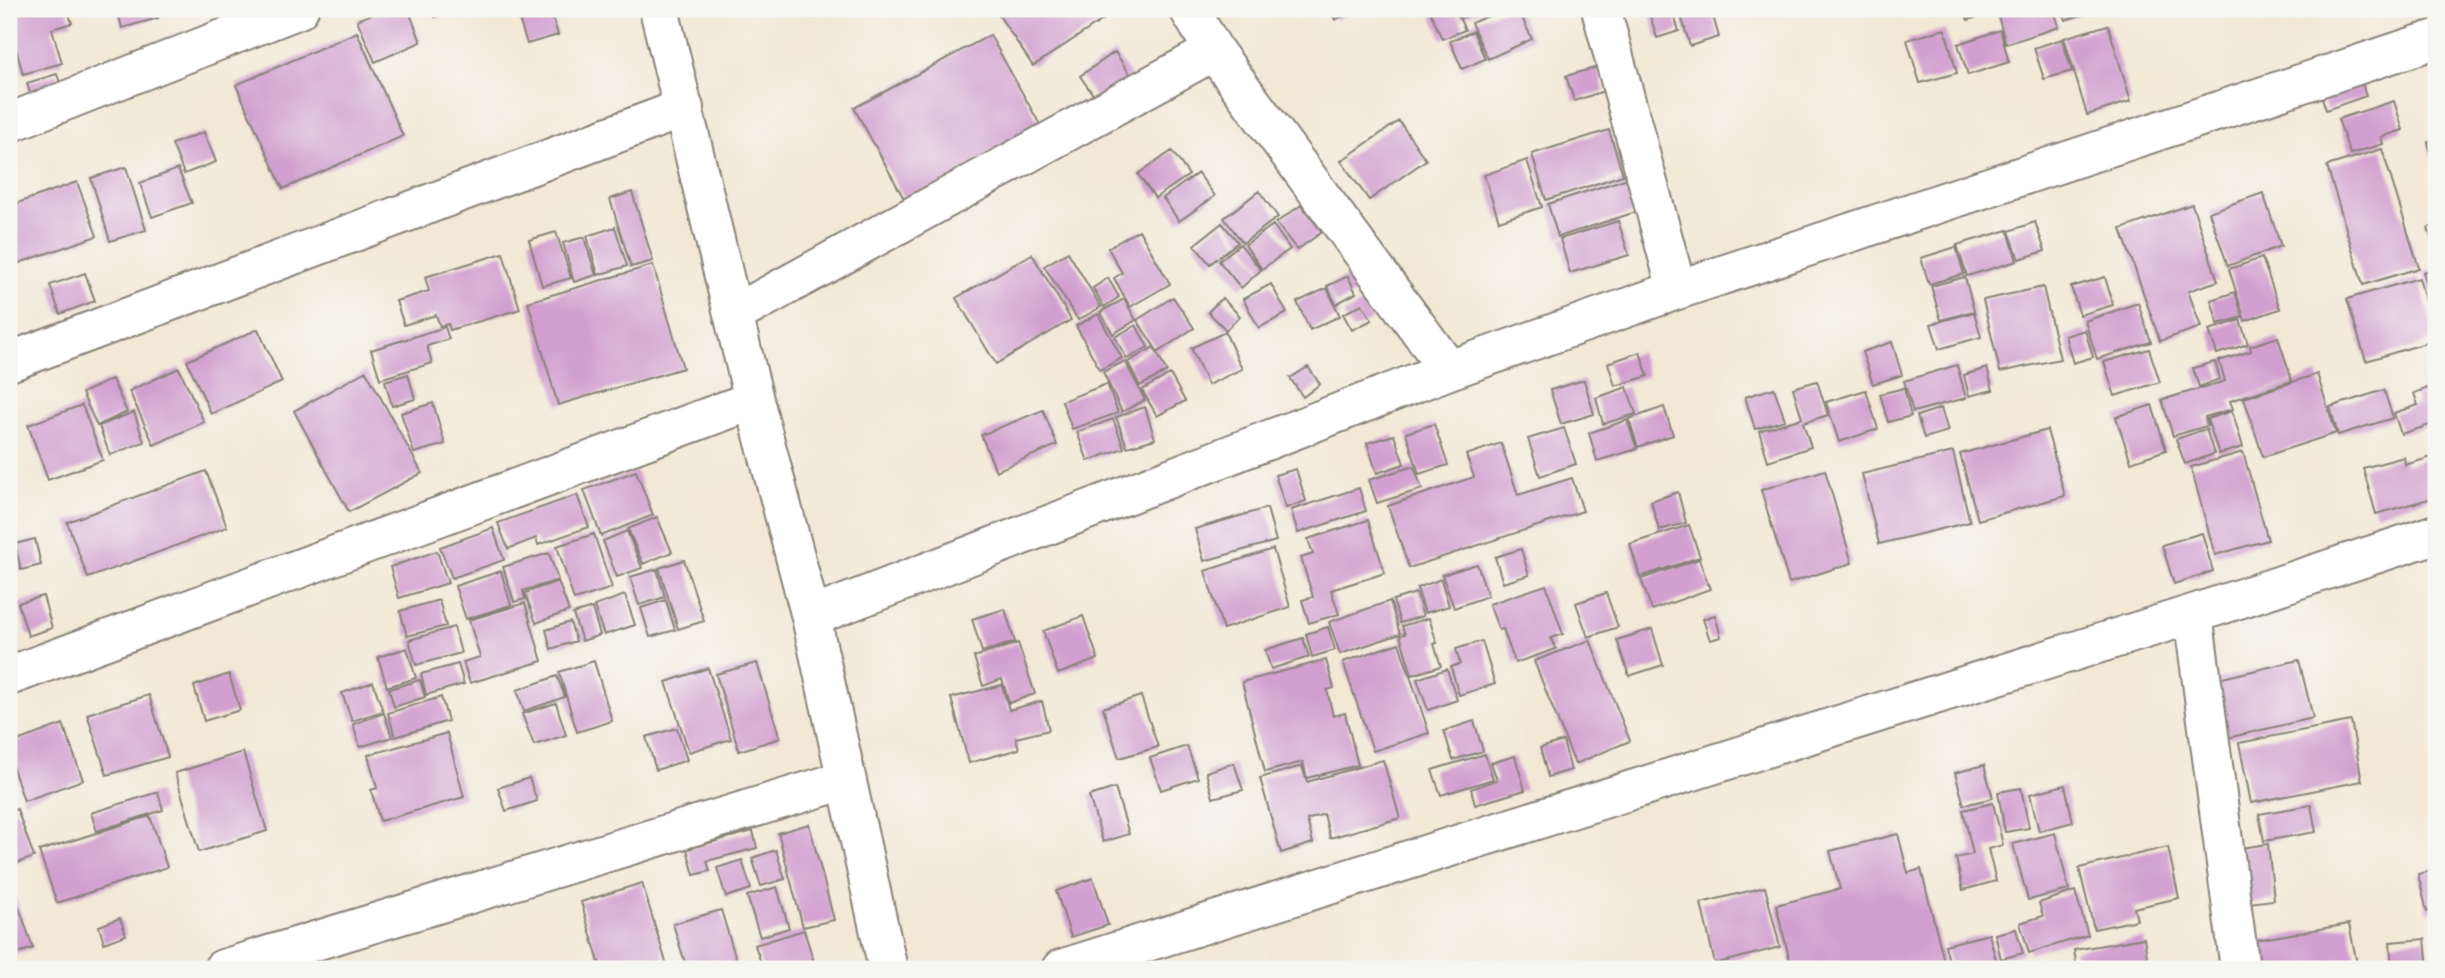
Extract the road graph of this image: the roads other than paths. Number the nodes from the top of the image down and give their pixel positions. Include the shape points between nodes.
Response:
1 (299, 9) edge
2 (659, 9) edge
3 (1189, 9) edge
4 (1601, 9) edge
5 (2436, 39) edge
6 (1214, 51) junction
7 (684, 108) junction
8 (9, 123) edge
9 (1676, 290) junction
10 (735, 314) junction
11 (9, 362) edge
12 (1449, 370) junction
13 (754, 400) junction
14 (2436, 534) edge
15 (2193, 614) junction
16 (811, 617) junction
17 (9, 676) edge
18 (845, 780) junction
19 (223, 969) edge
20 (888, 969) edge
21 (1061, 969) edge
22 (2239, 969) edge

1 - 8 street
2 - 7 street
3 - 6 street
4 - 9 street
5 - 9 street
6 - 10 street
6 - 12 street
7 - 10 street
7 - 11 street
9 - 12 street
10 - 13 street
12 - 16 street
13 - 16 street
13 - 17 street
14 - 15 street
15 - 21 street
15 - 22 street
16 - 18 street
18 - 19 street
18 - 20 street

